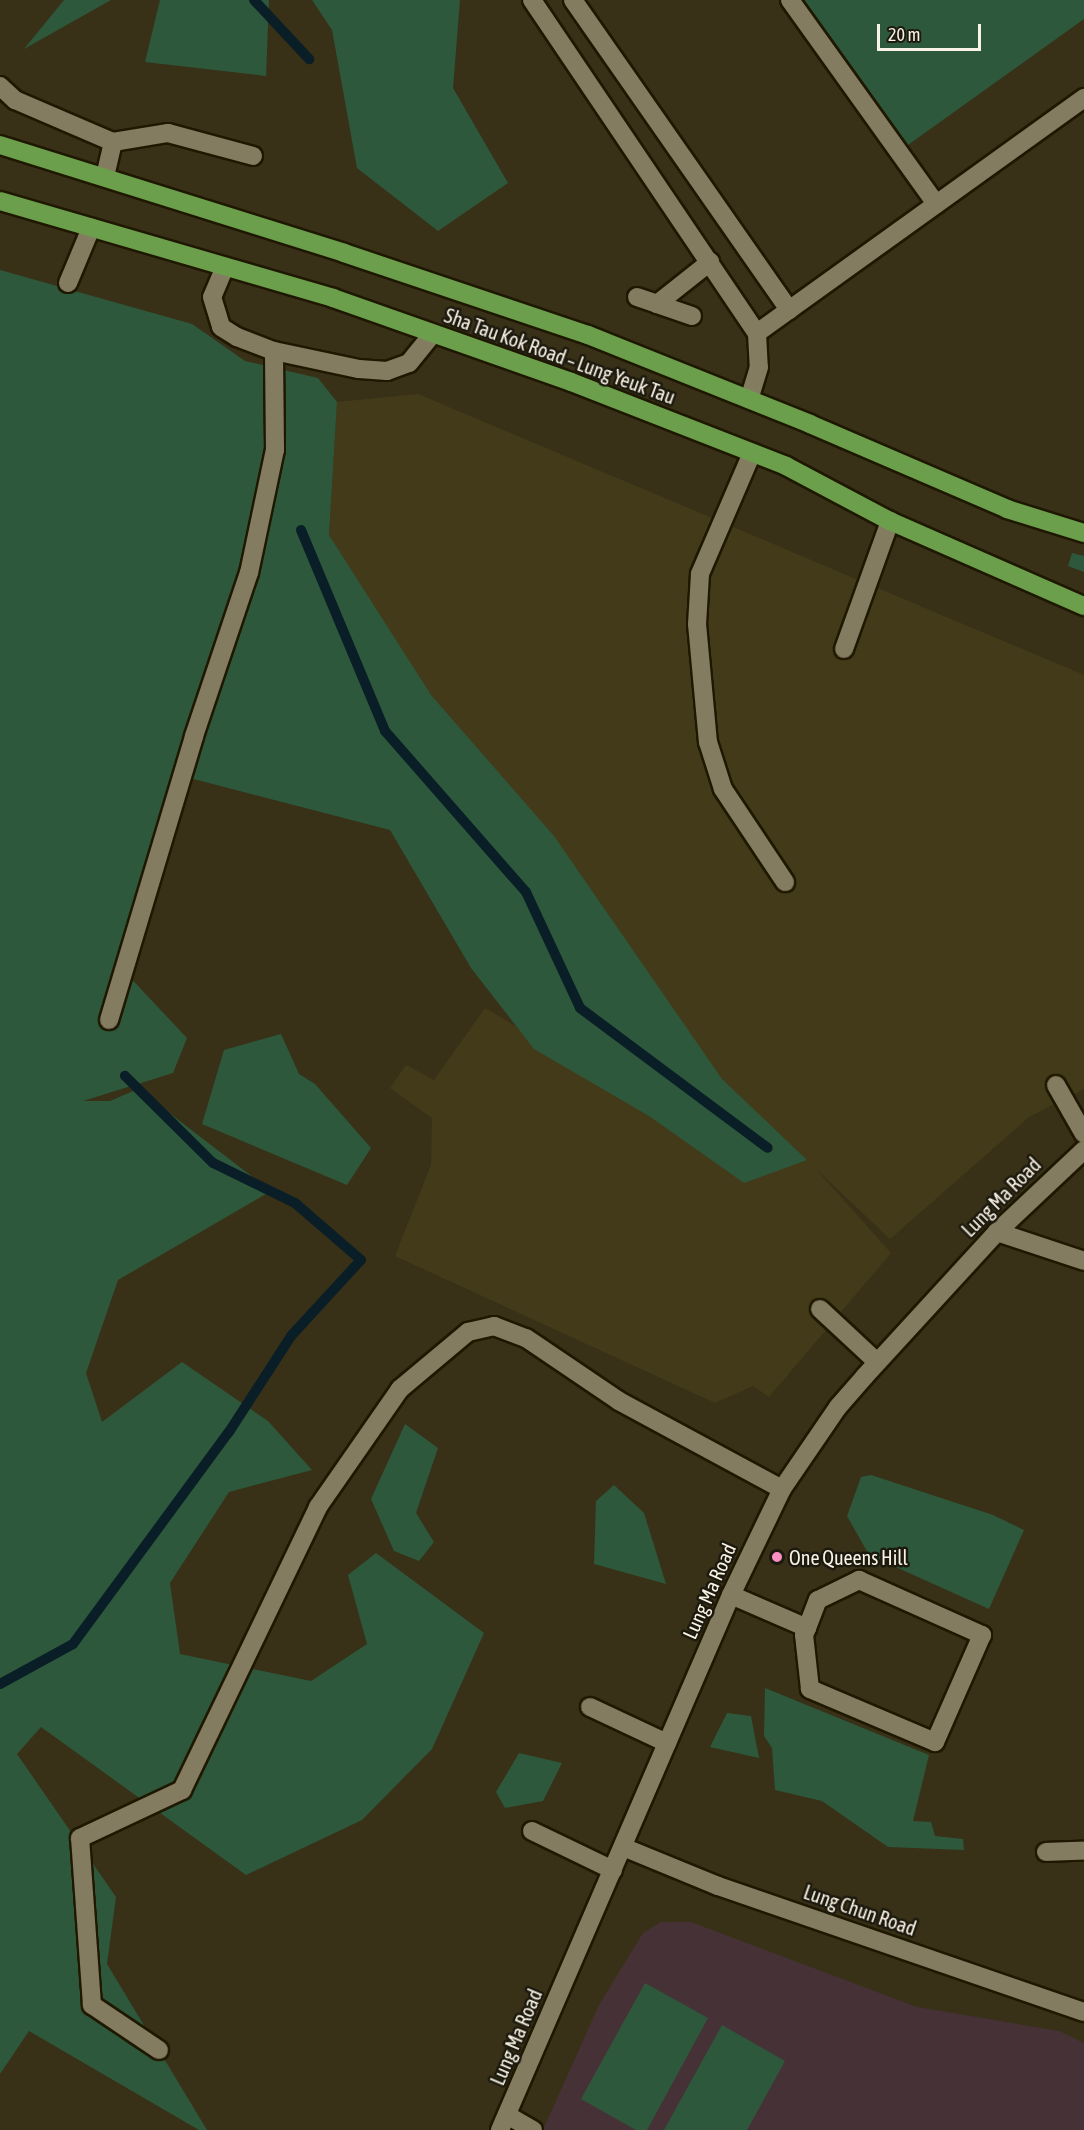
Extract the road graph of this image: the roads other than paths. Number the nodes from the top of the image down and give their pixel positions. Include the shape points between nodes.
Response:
1 (532, 0) edge
2 (573, 0) edge
3 (790, 0) edge
4 (0, 86) edge
5 (1084, 98) edge
6 (113, 142) junction
7 (0, 145) edge
8 (253, 156) dead end
9 (105, 177) junction
10 (0, 201) edge
11 (936, 204) junction
12 (90, 228) junction
13 (710, 262) junction
14 (224, 269) junction
15 (68, 284) dead end
16 (637, 297) dead end
17 (657, 304) junction
18 (789, 310) junction
19 (692, 316) dead end
20 (434, 333) junction
21 (758, 333) junction
22 (274, 351) junction
23 (749, 399) junction
24 (752, 453) junction
25 (890, 521) junction
26 (1084, 533) edge
27 (1084, 606) edge
28 (844, 649) dead end
29 (785, 882) dead end
30 (109, 1020) dead end
31 (1056, 1086) dead end
32 (1084, 1134) edge
33 (1084, 1150) edge
34 (997, 1232) junction
35 (1084, 1261) edge
36 (820, 1309) dead end
37 (878, 1362) junction
38 (782, 1489) junction
39 (730, 1595) junction
40 (807, 1628) junction
41 (590, 1707) dead end
42 (667, 1743) junction
43 (532, 1831) dead end
44 (623, 1847) junction
45 (1084, 1851) edge
46 (1046, 1852) dead end
47 (612, 1869) junction
48 (1084, 2012) edge
49 (159, 2050) dead end
50 (503, 2123) edge
51 (533, 2130) edge

1 - 13 street
2 - 18 street
3 - 11 street
4 - 6 street via 15,100
5 - 11 street
6 - 8 street via 168,133
6 - 9 street
7 - 9 main road, Sha Tau Kok Road – Lung Yeuk Tau
9 - 23 main road, Sha Tau Kok Road – Lung Yeuk Tau via 580,333
10 - 12 main road, Sha Tau Kok Road – Lung Yeuk Tau
11 - 18 street
12 - 14 main road, Sha Tau Kok Road – Lung Yeuk Tau
12 - 15 street
13 - 17 street
13 - 21 street
14 - 20 main road, Sha Tau Kok Road – Lung Yeuk Tau via 333,298
14 - 22 street via 212,297 221,327
16 - 17 street
17 - 19 street
18 - 21 street
20 - 22 street via 409,363 387,371
20 - 24 main road, Sha Tau Kok Road – Lung Yeuk Tau
21 - 23 street via 759,367
22 - 30 street via 275,450 249,573 194,736
23 - 26 main road, Sha Tau Kok Road – Lung Yeuk Tau via 1007,509
24 - 25 main road, Sha Tau Kok Road – Lung Yeuk Tau
24 - 29 street via 700,573 698,636 708,742 723,789
25 - 27 main road, Sha Tau Kok Road – Lung Yeuk Tau
25 - 28 street
31 - 32 street
33 - 34 street, Lung Ma Road
34 - 35 street
34 - 37 street, Lung Ma Road
36 - 37 street
37 - 38 street, Lung Ma Road via 838,1407
38 - 39 street, Lung Ma Road
38 - 49 street via 619,1401 526,1338 494,1326 468,1332 400,1389 318,1507 182,1790 80,1838 92,2005
39 - 40 street
39 - 42 street, Lung Ma Road
40 - 40 street via 818,1600 859,1580 982,1635 935,1742 810,1689 804,1635
41 - 42 street
42 - 44 street, Lung Ma Road
43 - 47 street
44 - 47 street, Lung Ma Road
44 - 48 street, Lung Chun Road via 709,1882
45 - 46 street
47 - 50 street, Lung Ma Road
50 - 51 street

